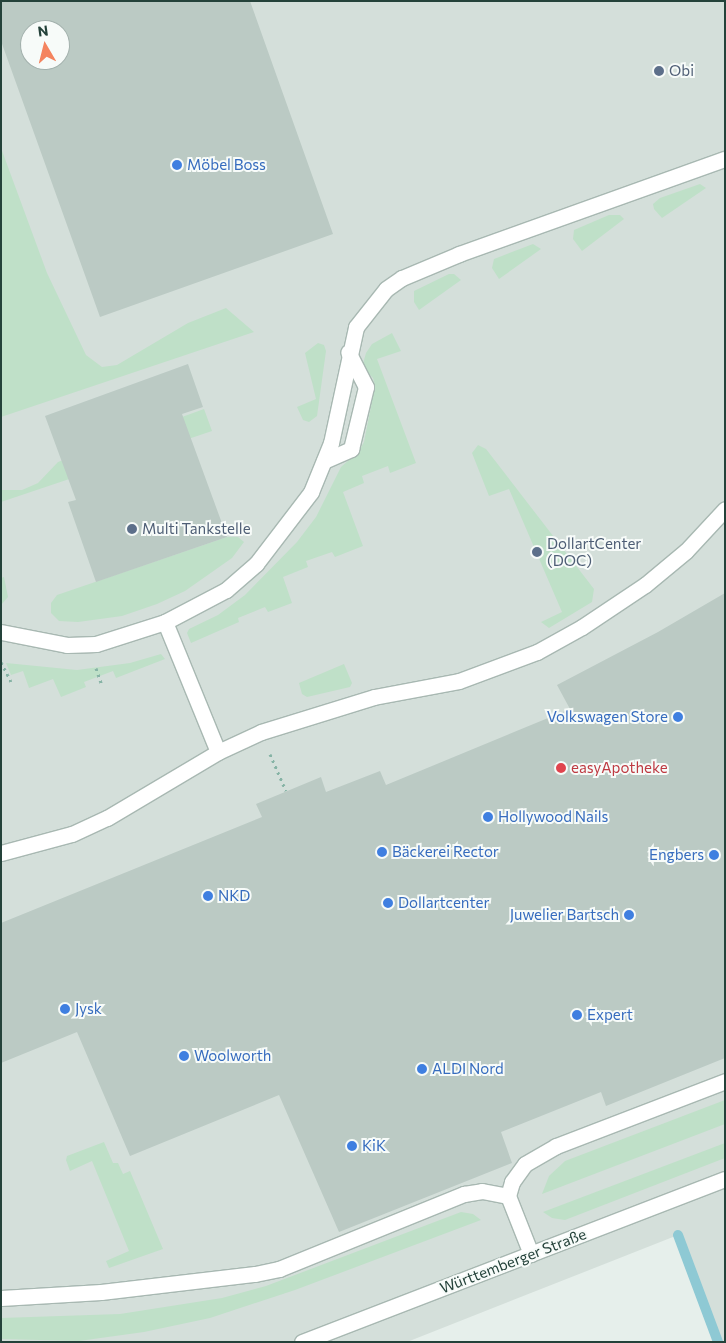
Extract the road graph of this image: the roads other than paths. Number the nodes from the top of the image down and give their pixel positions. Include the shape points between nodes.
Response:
1 (725, 159) edge
2 (348, 352) junction
3 (324, 461) junction
4 (725, 509) edge
5 (165, 622) junction
6 (1, 632) edge
7 (218, 752) junction
8 (1, 853) edge
9 (725, 1081) edge
10 (725, 1179) edge
11 (508, 1196) junction
12 (531, 1254) junction
13 (1, 1298) edge
14 (302, 1342) edge

1 - 2 street via 459,254 402,278 386,289 364,313
2 - 3 street via 336,422
2 - 3 street via 366,387 351,449
3 - 5 street via 310,492 256,564 226,590
4 - 7 street via 686,551 644,585 590,622 537,652 459,681 374,696 262,732
5 - 6 street via 96,644 67,645
5 - 7 street
7 - 8 street via 107,818 72,834
9 - 11 street via 539,1154 525,1164 512,1182
10 - 12 street, Württemberger Straße
11 - 12 street
11 - 13 street via 482,1191 464,1194 279,1269 255,1274 101,1292
12 - 14 street, Württemberger Straße

